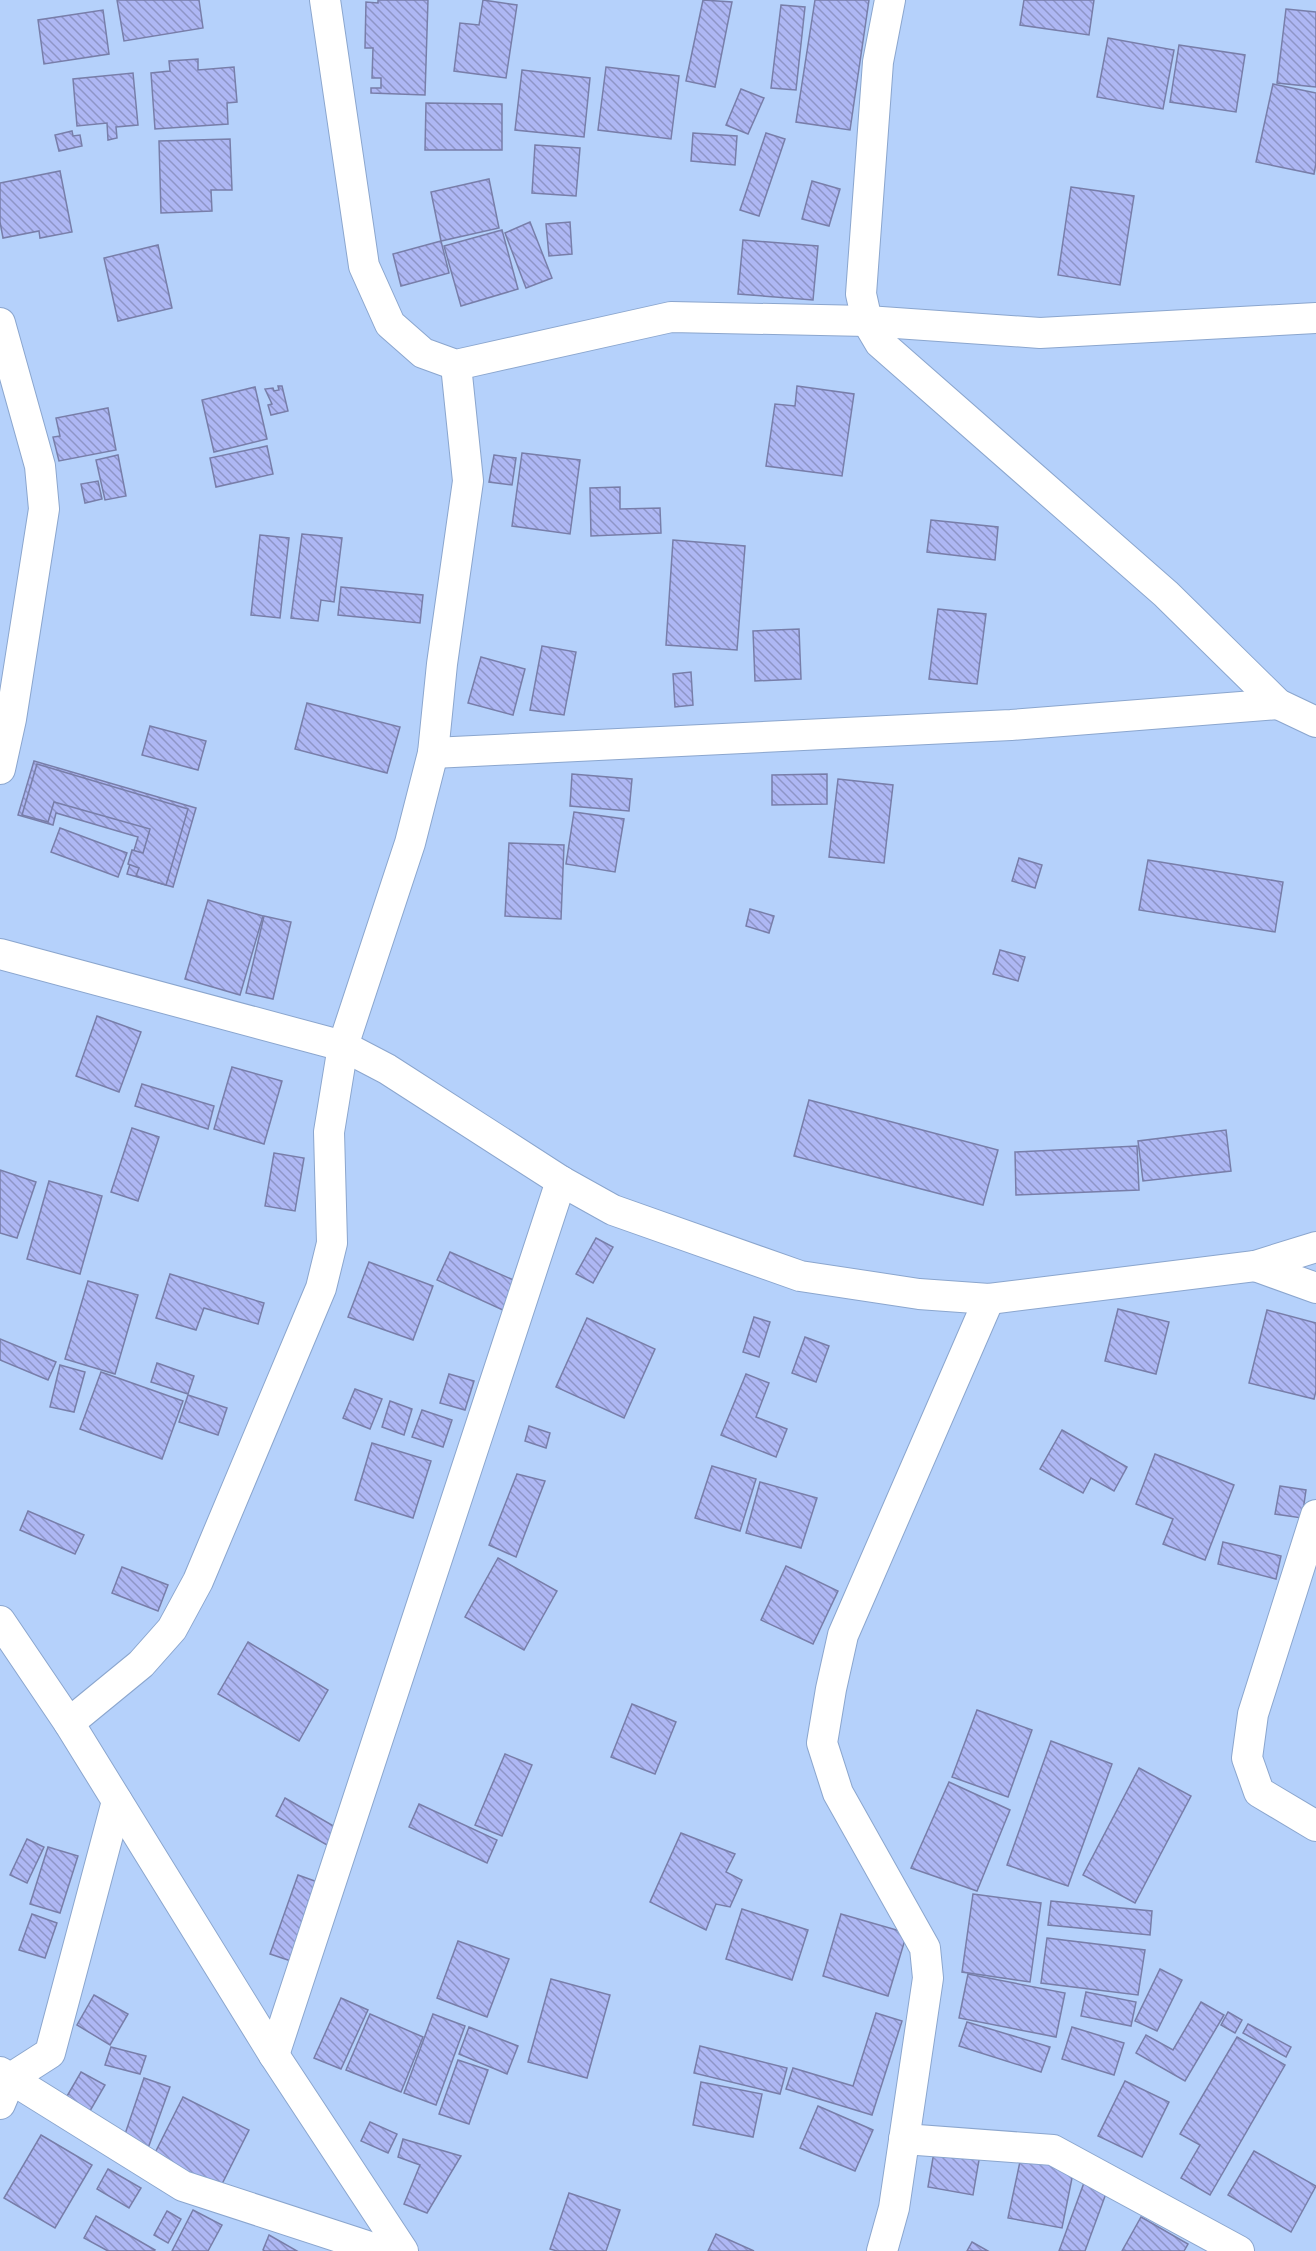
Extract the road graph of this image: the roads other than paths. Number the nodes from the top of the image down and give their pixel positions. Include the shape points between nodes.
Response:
1 (325, 0) edge
2 (890, 0) edge
3 (1316, 318) edge
4 (867, 321) junction
5 (0, 322) edge
6 (456, 365) junction
7 (1278, 704) junction
8 (1316, 722) edge
9 (433, 753) junction
10 (0, 769) edge
11 (0, 954) edge
12 (343, 1046) junction
13 (561, 1181) junction
14 (1316, 1247) edge
15 (1255, 1266) junction
16 (1316, 1288) edge
17 (989, 1299) junction
18 (1316, 1515) edge
19 (0, 1621) edge
20 (69, 1723) junction
21 (117, 1801) junction
22 (1316, 1826) edge
23 (274, 2055) junction
24 (4, 2085) edge
25 (904, 2139) junction
26 (382, 2251) edge
27 (403, 2251) edge
28 (882, 2251) edge
29 (1239, 2251) edge

1 - 6 street via 364,266 390,324 423,353
2 - 4 street via 878,62 861,294
3 - 4 street via 1040,333
4 - 6 street via 671,317
4 - 7 street via 880,343 1166,594
5 - 10 street via 40,466 44,509
6 - 9 street via 468,481
7 - 8 street
7 - 9 street via 1011,725
9 - 12 street via 410,843
11 - 12 street
12 - 13 street via 387,1069
12 - 20 street via 329,1132 332,1243 321,1288 198,1581 172,1629 141,1664
13 - 17 street via 613,1210 800,1276 919,1294
13 - 23 street
14 - 15 street
15 - 16 street
15 - 17 street
17 - 25 street via 843,1635 822,1743 838,1793 925,1948 928,1978
18 - 22 street via 1253,1714 1247,1758 1259,1791
19 - 20 street
20 - 21 street
21 - 23 street
21 - 24 street via 50,2053
23 - 27 street
24 - 26 street via 183,2186
25 - 28 street via 894,2208
25 - 29 street via 1053,2150

